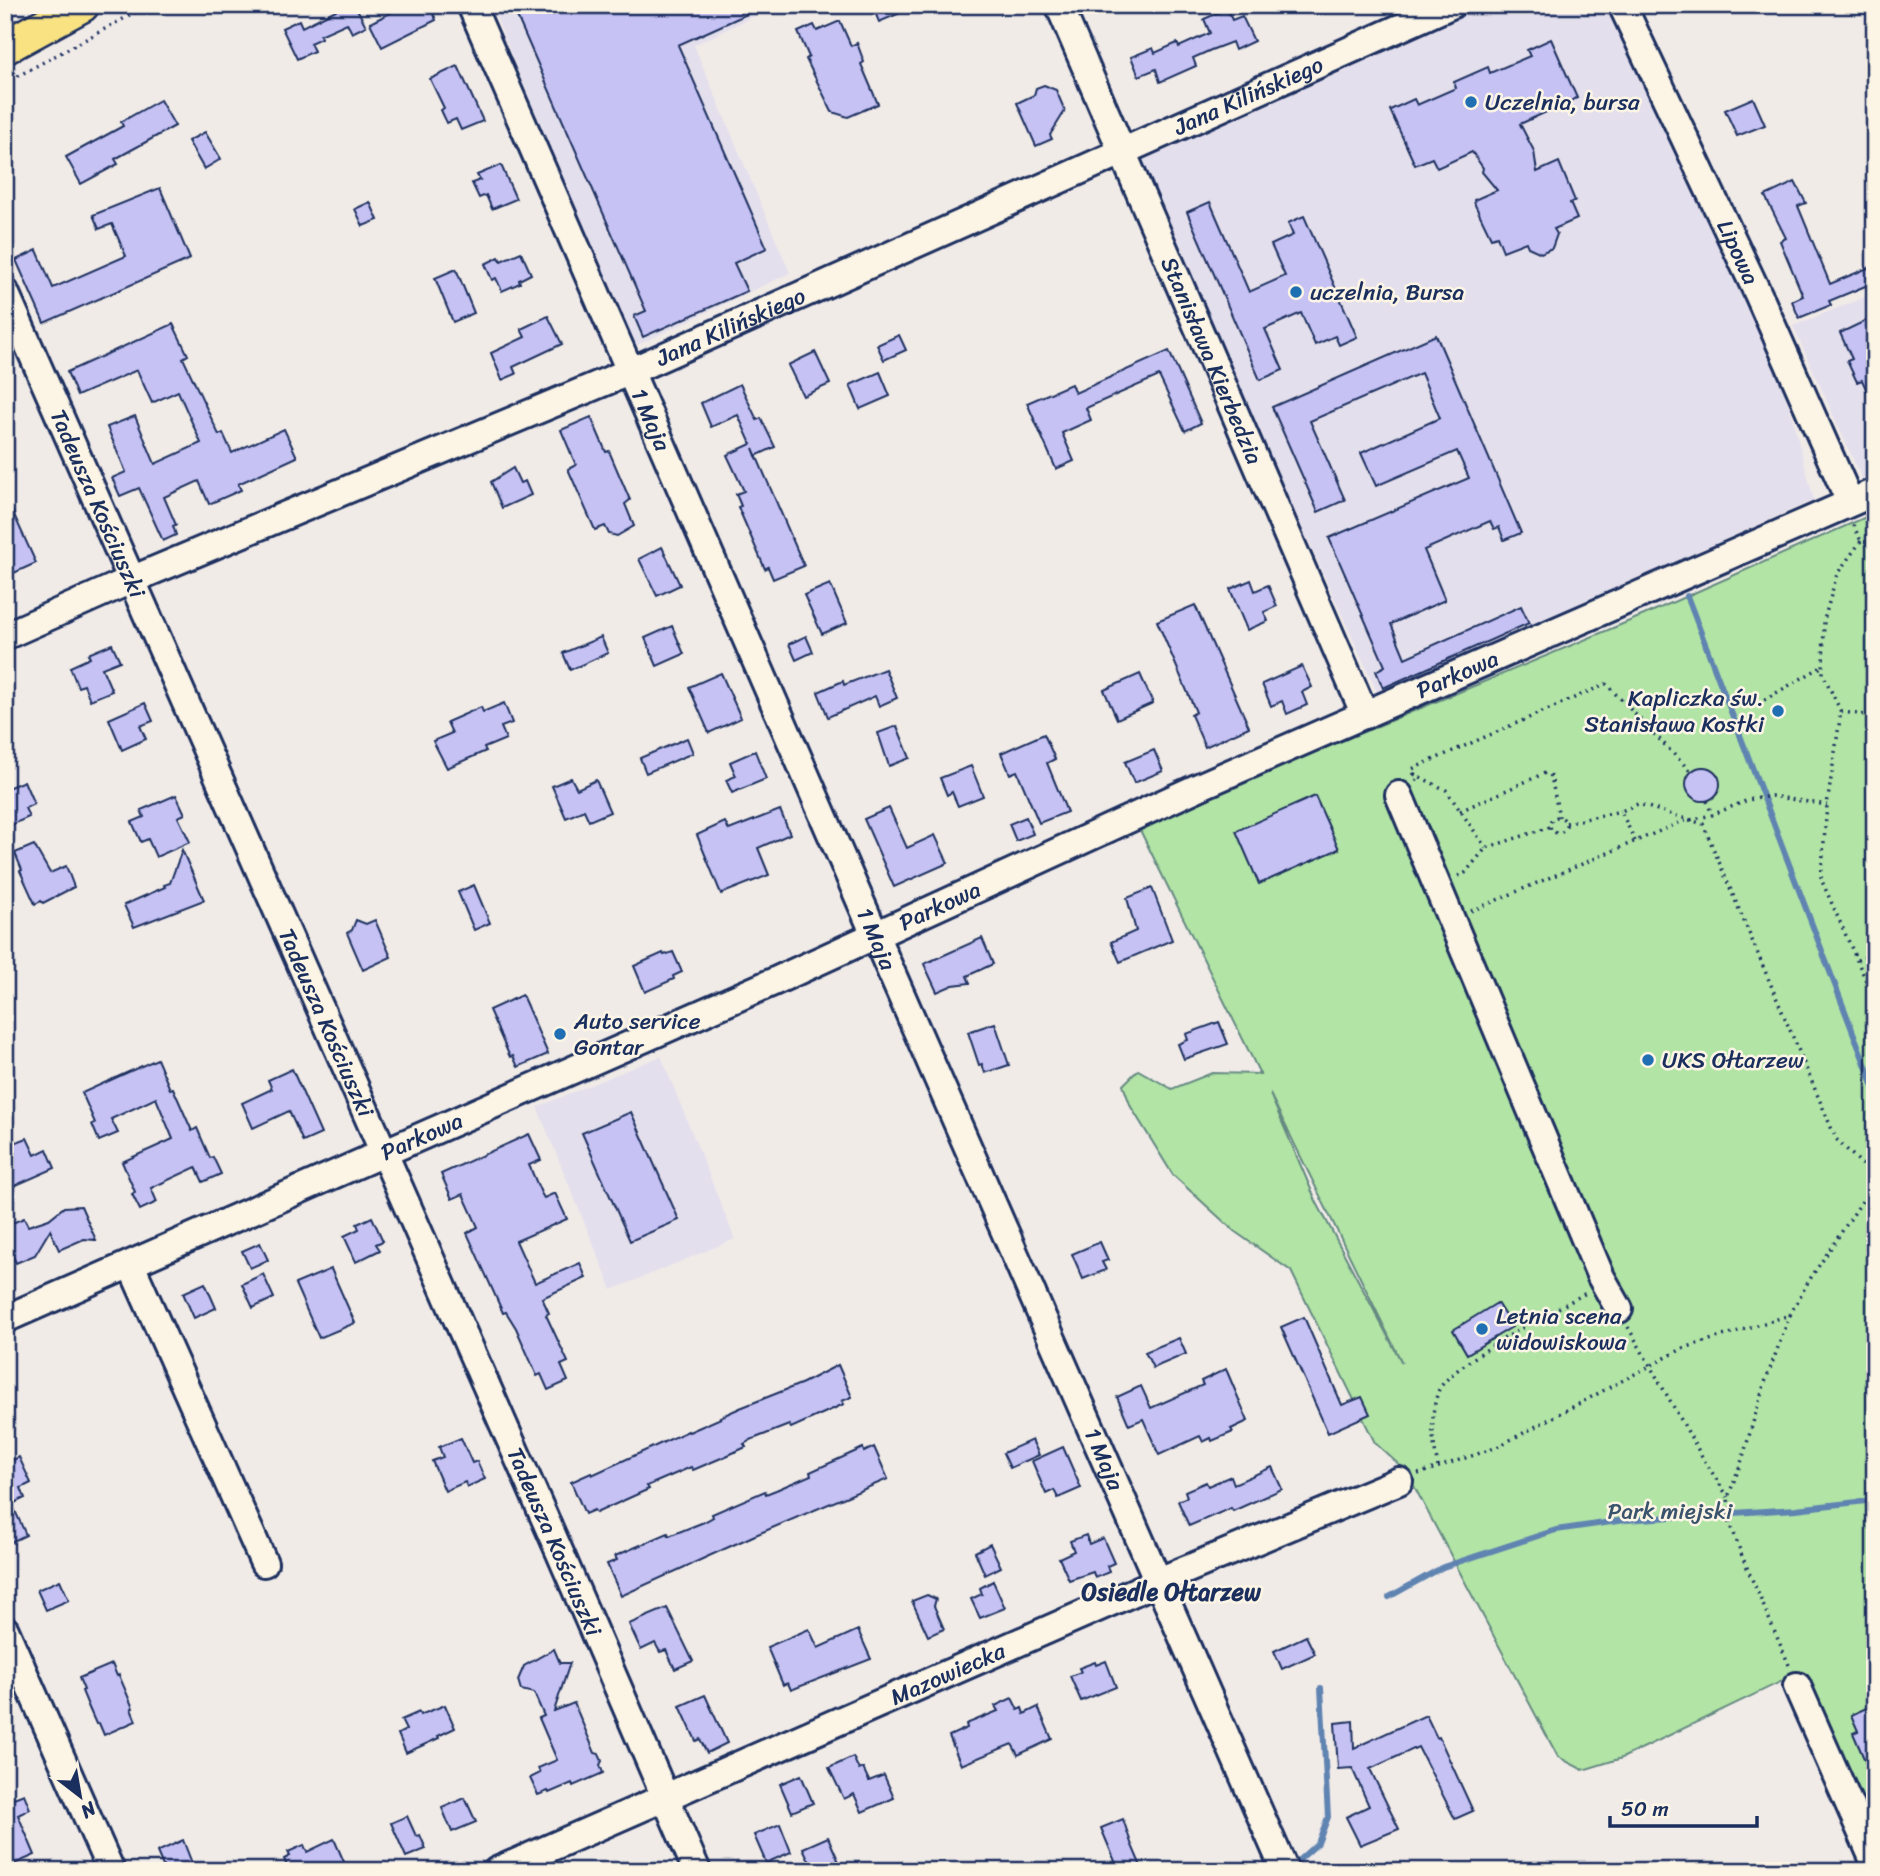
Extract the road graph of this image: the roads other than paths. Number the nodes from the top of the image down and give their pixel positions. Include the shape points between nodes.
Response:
1 (82, 5) edge
2 (471, 5) edge
3 (1059, 5) edge
4 (1451, 5) edge
5 (1622, 5) edge
6 (5, 47) edge
7 (1121, 152) junction
8 (5, 292) edge
9 (631, 371) junction
10 (1875, 492) edge
11 (1850, 511) junction
12 (131, 580) junction
13 (5, 636) edge
14 (1365, 715) junction
15 (1409, 790) road end
16 (876, 935) junction
17 (384, 1154) junction
18 (131, 1265) junction
19 (1619, 1310) road end
20 (5, 1320) edge
21 (1399, 1480) road end
22 (264, 1563) dead end
23 (1158, 1581) junction
24 (5, 1630) edge
25 (1797, 1686) road end
26 (664, 1797) junction
27 (1875, 1863) edge
28 (111, 1871) edge
29 (497, 1871) edge
30 (697, 1871) edge
31 (1285, 1871) edge

1 - 6 main road
2 - 9 street, 1 Maja
3 - 7 street, Stanisława Kierbedzia
4 - 7 street, Jana Kilińskiego
5 - 11 street, Lipowa via 1759,296
7 - 9 street, Jana Kilińskiego
7 - 14 street, Stanisława Kierbedzia
8 - 12 street, Tadeusza Kościuszki
9 - 12 street, Jana Kilińskiego
9 - 16 street, 1 Maja
10 - 11 street, Parkowa
11 - 14 street, Parkowa
12 - 13 street, Jana Kilińskiego
12 - 17 street, Tadeusza Kościuszki
14 - 16 street, Parkowa
15 - 19 street via 1447,881 1450,920
16 - 17 street, Parkowa
16 - 23 street, 1 Maja
17 - 18 street, Parkowa
17 - 26 street, Tadeusza Kościuszki
18 - 20 street, Parkowa
18 - 22 street
21 - 23 street, Mazowiecka
23 - 26 street, Mazowiecka
23 - 31 street, 1 Maja
24 - 28 street
25 - 27 street
26 - 29 street, Mazowiecka
26 - 30 street, Tadeusza Kościuszki

